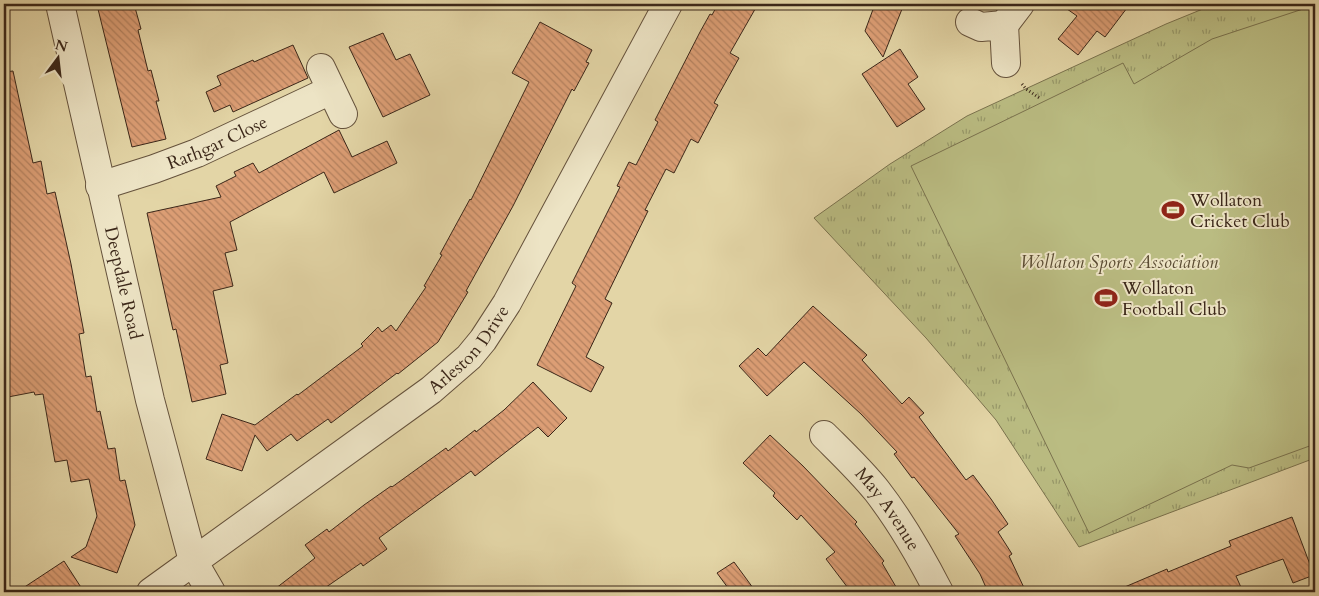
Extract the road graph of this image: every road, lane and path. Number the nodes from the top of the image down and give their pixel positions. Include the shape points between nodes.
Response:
1 (60, 4) edge
2 (668, 4) edge
3 (1012, 14) edge
4 (970, 22) dead end
5 (1006, 63) dead end
6 (344, 114) dead end
7 (100, 186) junction
8 (824, 436) dead end
9 (193, 562) junction
10 (151, 592) edge
11 (211, 592) edge
12 (939, 592) edge

1 - 7 street, Deepdale Road
2 - 9 street, Arleston Drive via 507,303 483,340 430,390
3 - 4 street via 981,27
3 - 5 street
6 - 7 street, Rathgar Close via 326,79 197,153
7 - 9 street, Deepdale Road via 150,400
8 - 12 street, May Avenue via 876,490 918,552
9 - 10 street, Arleston Drive
9 - 11 street, Deepdale Road

